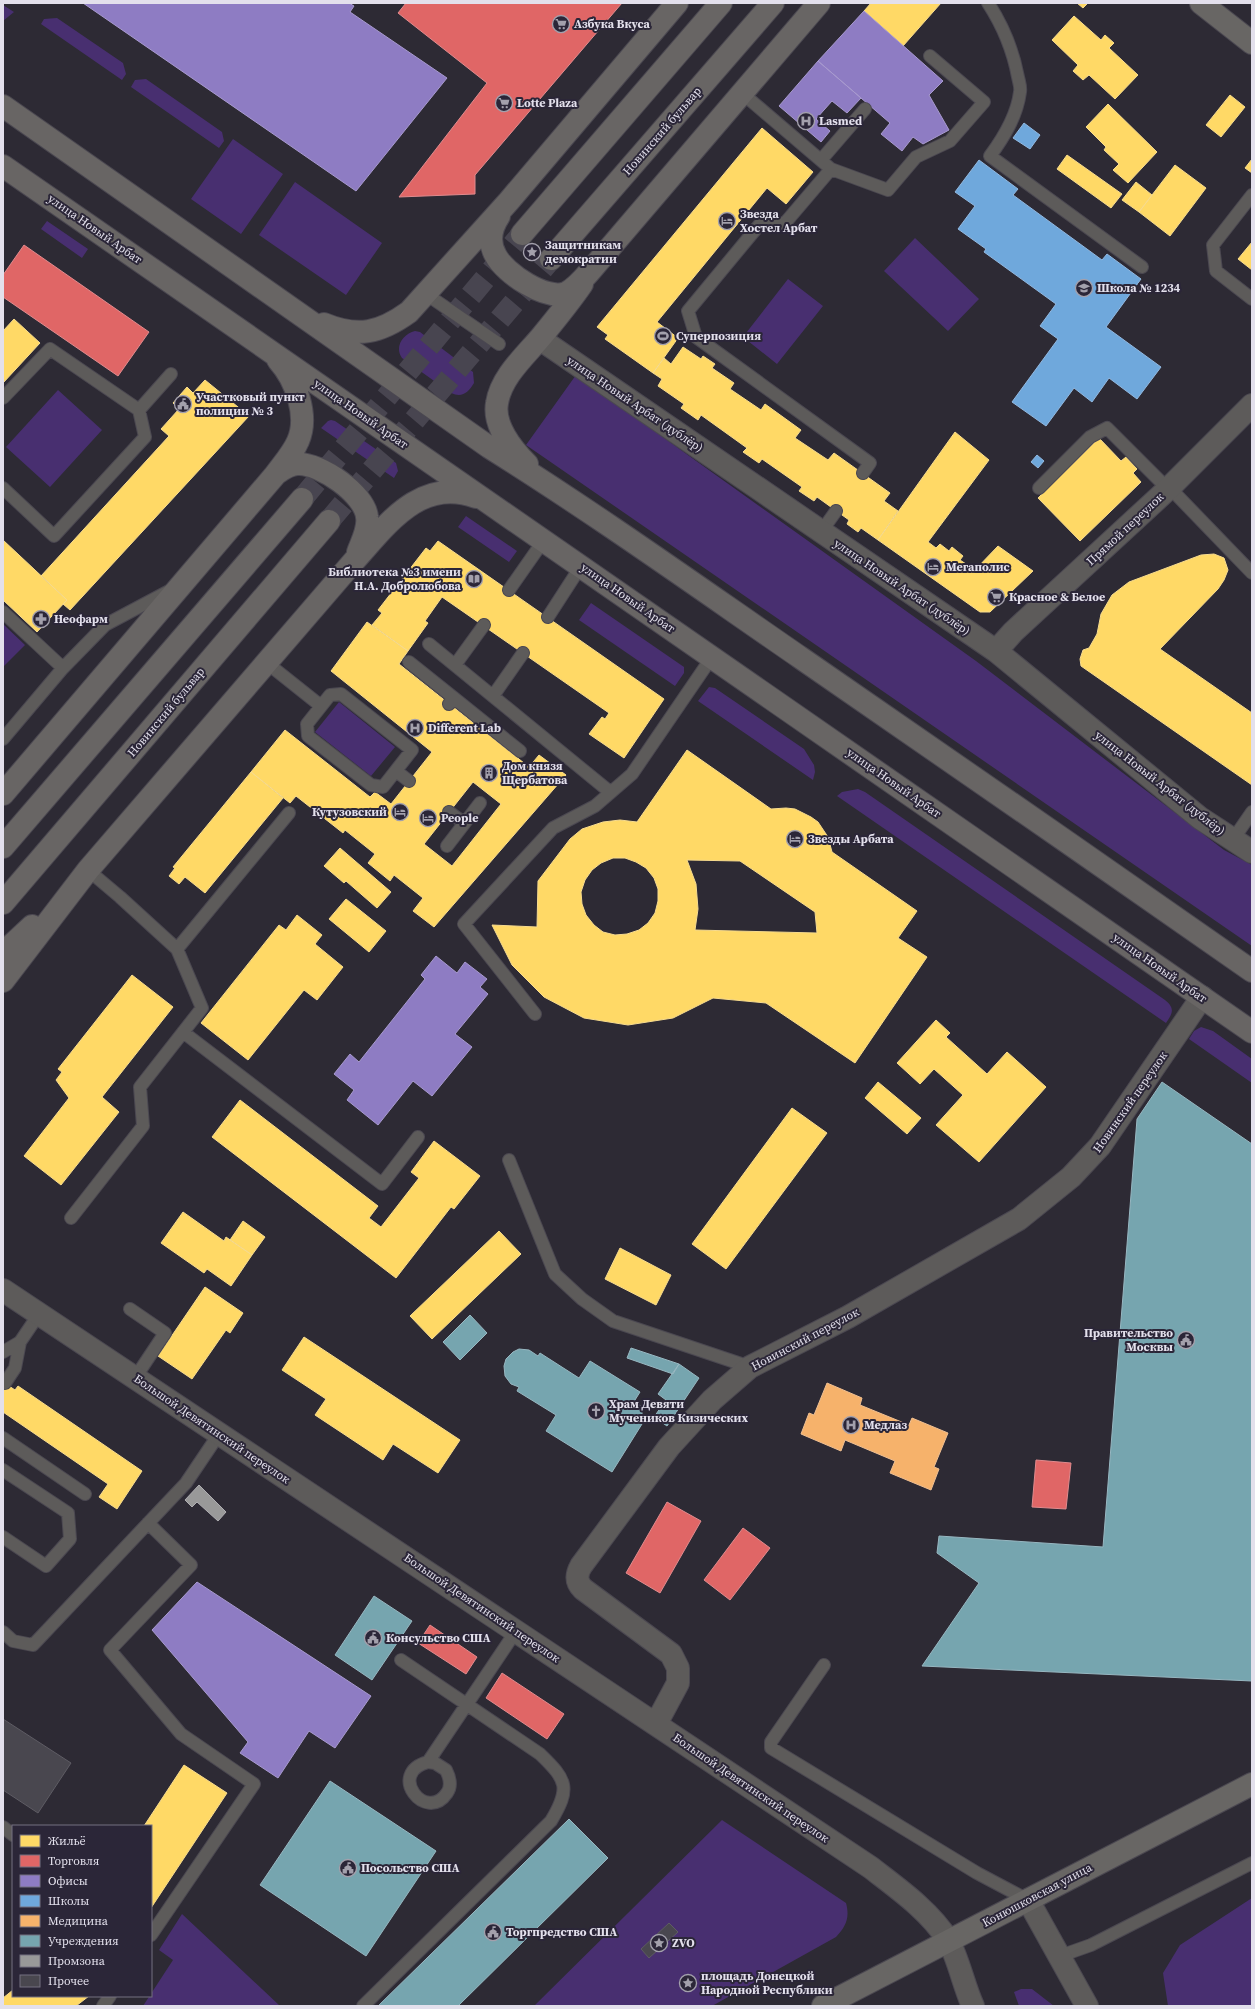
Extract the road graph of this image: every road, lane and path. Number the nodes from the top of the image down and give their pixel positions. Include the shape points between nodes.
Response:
1 (677, 3) edge
2 (721, 3) edge
3 (773, 3) edge
4 (819, 3) edge
5 (988, 3) edge
6 (1201, 3) edge
7 (1252, 43) edge
8 (930, 56) dead end
9 (742, 93) junction
10 (3, 106) edge
11 (865, 109) dead end
12 (821, 160) junction
13 (3, 166) edge
14 (831, 169) junction
15 (1252, 195) edge
16 (509, 201) junction
17 (522, 234) tunnel mouth
18 (551, 259) tunnel mouth
19 (1142, 267) dead end
20 (591, 270) junction
21 (426, 294) junction
22 (1252, 299) edge
23 (297, 312) junction
24 (540, 339) junction
25 (499, 344) dead end
26 (268, 349) junction
27 (171, 374) dead end
28 (3, 398) edge
29 (1252, 405) edge
30 (139, 410) junction
31 (863, 473) dead end
32 (275, 475) junction
33 (3, 488) edge
34 (553, 488) junction
35 (1039, 488) dead end
36 (1169, 488) junction
37 (302, 499) tunnel mouth
38 (496, 507) junction
39 (836, 511) dead end
40 (329, 520) tunnel mouth
41 (821, 532) junction
42 (544, 540) junction
43 (354, 561) junction
44 (581, 566) junction
45 (1252, 573) edge
46 (180, 585) junction
47 (509, 590) dead end
48 (3, 612) edge
49 (548, 617) dead end
50 (484, 625) dead end
51 (430, 644) dead end
52 (996, 651) junction
53 (523, 653) dead end
54 (712, 657) junction
55 (409, 662) dead end
56 (267, 663) junction
57 (455, 665) junction
58 (63, 668) junction
59 (493, 696) junction
60 (321, 706) junction
61 (3, 739) edge
62 (520, 751) dead end
63 (396, 771) junction
64 (409, 781) dead end
65 (610, 792) junction
66 (3, 794) edge
67 (480, 803) dead end
68 (449, 812) dead end
69 (1252, 812) edge
70 (289, 813) dead end
71 (464, 823) junction
72 (1232, 840) junction
73 (3, 846) edge
74 (447, 846) dead end
75 (1252, 852) edge
76 (82, 877) junction
77 (3, 903) edge
78 (177, 948) junction
79 (3, 953) edge
80 (1252, 972) edge
81 (3, 981) edge
82 (1202, 997) junction
83 (536, 1014) dead end
84 (184, 1032) junction
85 (1252, 1032) edge
86 (418, 1137) dead end
87 (510, 1160) dead end
88 (71, 1218) dead end
89 (3, 1290) edge
90 (130, 1309) dead end
91 (39, 1314) junction
92 (20, 1342) junction
93 (3, 1352) edge
94 (750, 1367) junction
95 (135, 1378) junction
96 (5, 1383) dead end
97 (219, 1434) junction
98 (3, 1438) edge
99 (3, 1470) edge
100 (85, 1494) dead end
101 (148, 1523) junction
102 (3, 1537) edge
103 (516, 1631) junction
104 (3, 1632) edge
105 (401, 1660) dead end
106 (824, 1665) dead end
107 (467, 1704) junction
108 (656, 1724) junction
109 (428, 1762) dead end
110 (1252, 1784) edge
111 (3, 1827) edge
112 (12, 1834) edge
113 (1252, 1863) edge
114 (1028, 1900) junction
115 (152, 1934) edge
116 (949, 1941) junction
117 (1060, 1956) junction
118 (109, 1997) edge
119 (103, 2006) edge
120 (363, 2006) edge
121 (823, 2006) edge
122 (973, 2006) edge
123 (1088, 2006) edge

1 - 16 main road
2 - 17 main road
3 - 18 main road, Новинский бульвар
4 - 9 main road
5 - 19 lane via 1014,55 1020,91 1014,114 1003,138 990,156
6 - 7 main road
8 - 14 lane via 984,102 950,141 916,157 888,190
9 - 12 lane
9 - 20 main road
10 - 23 main road
11 - 12 lane
12 - 14 lane
13 - 26 main road, улица Новый Арбат
14 - 31 lane via 785,223 760,224 688,312 696,337 870,463
15 - 22 lane via 1213,245 1216,271
16 - 20 main road via 497,218 491,239 496,257 505,267 539,291 558,295 566,293
16 - 21 main road
20 - 24 main road via 567,306
21 - 23 main road via 393,324 363,332 348,332
21 - 25 lane
23 - 34 main road
24 - 34 main road via 505,383 497,403 497,414 509,442 526,463
24 - 41 street, улица Новый Арбат (дублёр)
26 - 32 main road via 280,363 295,389 302,425 298,443
26 - 38 main road, улица Новый Арбат
27 - 30 lane
28 - 30 lane via 50,349
29 - 36 street, Прямой переулок
30 - 33 lane via 145,437 54,536
32 - 43 main road via 296,464 314,466 329,474 361,502 368,516 368,524
32 - 46 main road
34 - 80 main road via 1078,849
35 - 36 lane via 1090,437 1107,428
36 - 45 lane
36 - 52 street, Прямой переулок via 1013,632
37 - 73 main road
38 - 42 main road, улица Новый Арбат
38 - 43 main road via 467,494 446,492 426,496 409,504 396,515
39 - 41 lane
40 - 77 main road, Новинский бульвар
41 - 52 street, улица Новый Арбат (дублёр)
42 - 44 main road, улица Новый Арбат
42 - 47 lane
43 - 56 main road
44 - 49 lane
44 - 54 main road, улица Новый Арбат
46 - 58 lane via 105,625
46 - 66 main road
48 - 58 lane
50 - 57 lane
51 - 57 lane
52 - 72 street, улица Новый Арбат (дублёр) via 1200,818
53 - 59 lane
54 - 65 lane via 632,774
54 - 82 main road, улица Новый Арбат
55 - 62 lane via 452,701
56 - 60 lane
56 - 76 main road
57 - 59 lane
58 - 61 lane
59 - 65 lane
60 - 63 lane via 307,724 308,736 371,785 383,787
60 - 63 lane via 330,695 342,694 416,746
63 - 64 lane
65 - 83 lane via 595,806 553,828 464,924
67 - 71 lane
68 - 71 lane
69 - 72 lane
70 - 78 lane
71 - 74 lane
72 - 75 street, улица Новый Арбат (дублёр)
76 - 78 lane via 120,897
76 - 79 main road
76 - 81 main road
78 - 84 lane via 202,1008
82 - 85 main road, улица Новый Арбат
82 - 94 street, Новинский переулок via 1100,1146 1072,1177 1019,1219 848,1317
84 - 86 lane via 382,1184
84 - 88 lane via 140,1087 143,1126
87 - 94 lane via 555,1274 582,1299 613,1321
89 - 91 street, Большой Девятинский переулок
90 - 95 lane via 165,1333
91 - 92 lane
91 - 95 street, Большой Девятинский переулок
92 - 93 lane
92 - 96 lane via 15,1368
94 - 108 street, Новинский переулок via 712,1400 670,1447 578,1571 579,1584 583,1589 671,1654 678,1668 678,1683
95 - 97 street, Большой Девятинский переулок
97 - 101 lane via 186,1483
97 - 103 street, Большой Девятинский переулок
98 - 100 lane
99 - 102 lane via 68,1513 70,1539 46,1566
101 - 104 lane via 32,1645 13,1641
101 - 115 lane via 191,1565 110,1650 182,1734 254,1784
103 - 107 lane
103 - 108 street, Большой Девятинский переулок
105 - 107 lane
106 - 114 lane via 771,1742 771,1748 977,1873
107 - 109 lane
107 - 120 lane via 540,1754 556,1769 564,1785 562,1803 551,1821
108 - 116 street, Большой Девятинский переулок via 870,1867 932,1918
110 - 114 main road, Конюшковская улица
111 - 112 lane
113 - 117 lane via 1091,1944
114 - 116 main road, Конюшковская улица
114 - 117 street
116 - 121 main road, Конюшковская улица
116 - 122 street, Большой Девятинский переулок
117 - 123 street
118 - 119 lane

